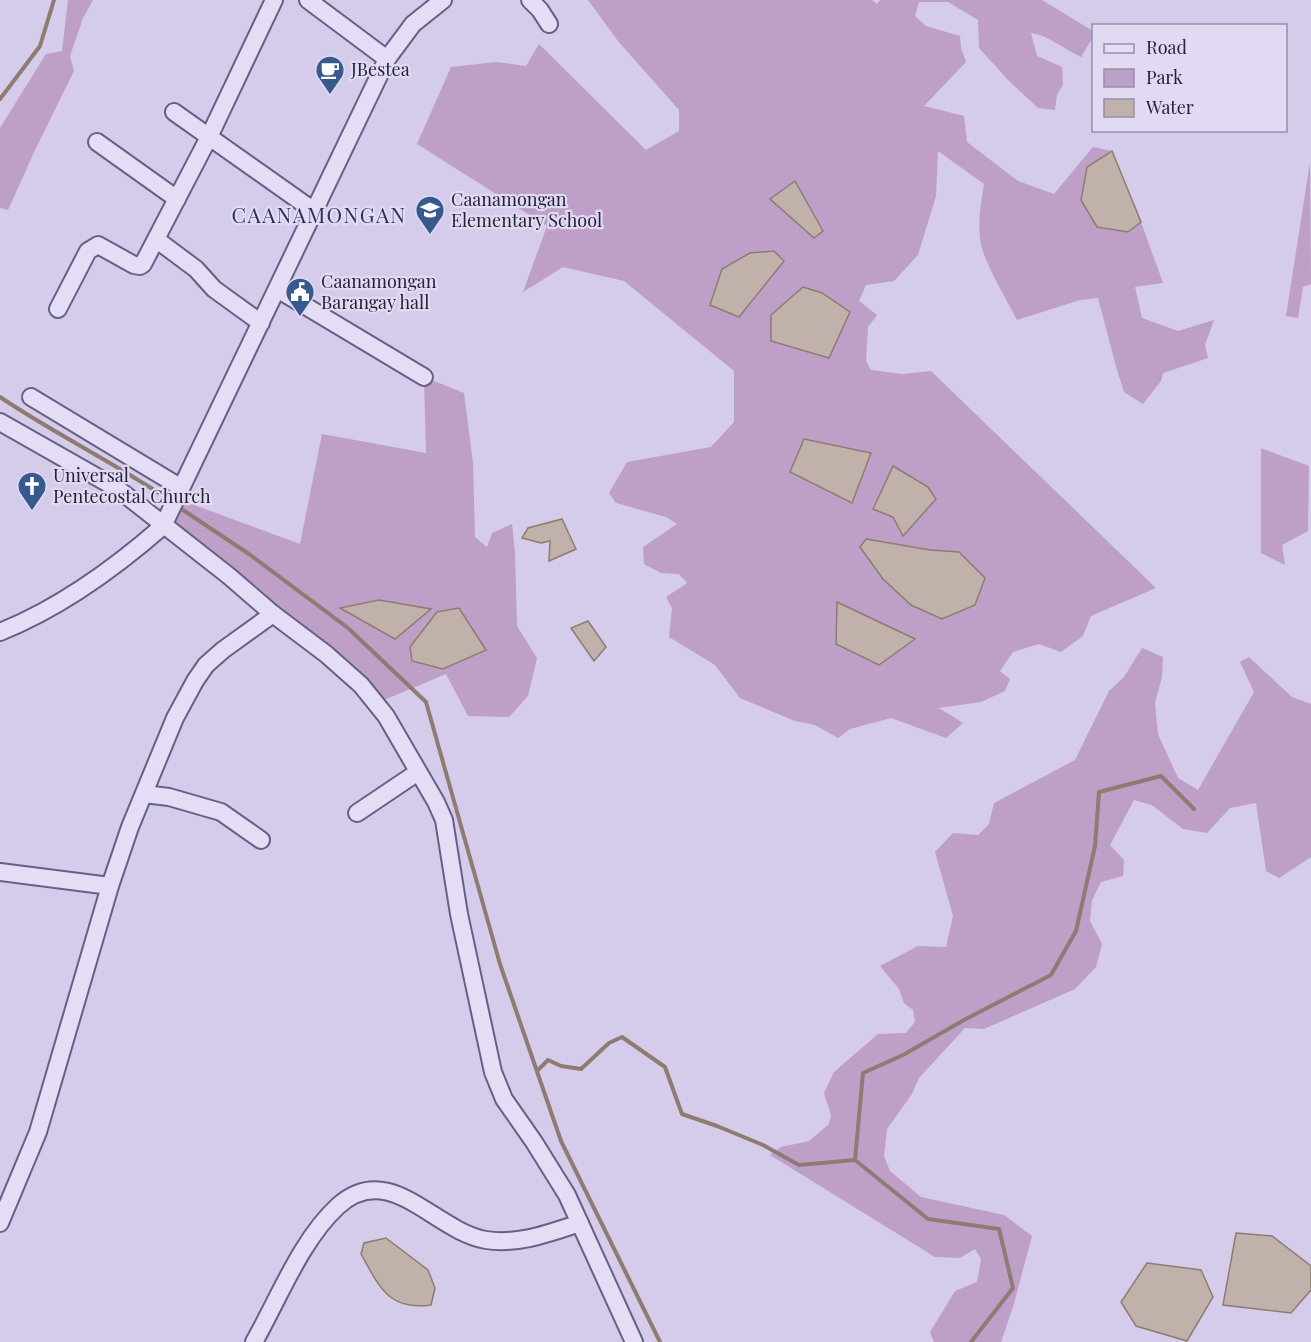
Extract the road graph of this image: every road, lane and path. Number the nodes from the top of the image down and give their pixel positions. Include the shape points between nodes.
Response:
1 (274, 0) edge
2 (308, 0) edge
3 (443, 0) edge
4 (530, 0) edge
5 (549, 24) dead end
6 (387, 59) junction
7 (174, 112) dead end
8 (209, 136) junction
9 (97, 142) dead end
10 (177, 199) junction
11 (315, 212) junction
12 (157, 240) junction
13 (277, 289) junction
14 (58, 309) dead end
15 (261, 323) junction
16 (424, 377) dead end
17 (31, 397) dead end
18 (0, 422) edge
19 (180, 487) junction
20 (163, 526) junction
21 (273, 614) junction
22 (0, 632) edge
23 (418, 772) junction
24 (144, 794) junction
25 (357, 813) dead end
26 (261, 840) dead end
27 (0, 872) edge
28 (110, 886) junction
29 (0, 1223) edge
30 (580, 1223) junction
31 (254, 1342) edge
32 (634, 1342) edge

1 - 8 street
2 - 6 street
3 - 6 street via 413,24
4 - 5 street
6 - 11 street
7 - 8 street
8 - 10 street
8 - 11 street
9 - 10 street
10 - 12 street
11 - 13 street
12 - 14 street via 140,266 94,246
12 - 15 street
13 - 15 street
13 - 16 street
15 - 19 street
17 - 19 street
18 - 20 street via 118,489
19 - 20 street
20 - 21 street
20 - 22 street via 108,571 54,605
21 - 23 street via 361,685 386,716
21 - 24 street via 206,665 176,718
23 - 25 street
23 - 30 street via 444,820 459,914 493,1072 504,1100 551,1167
24 - 26 street via 221,812
24 - 28 street
27 - 28 street
28 - 29 street via 38,1132
30 - 31 street via 531,1239 485,1240 390,1191 360,1192 339,1205 317,1229
30 - 32 street

